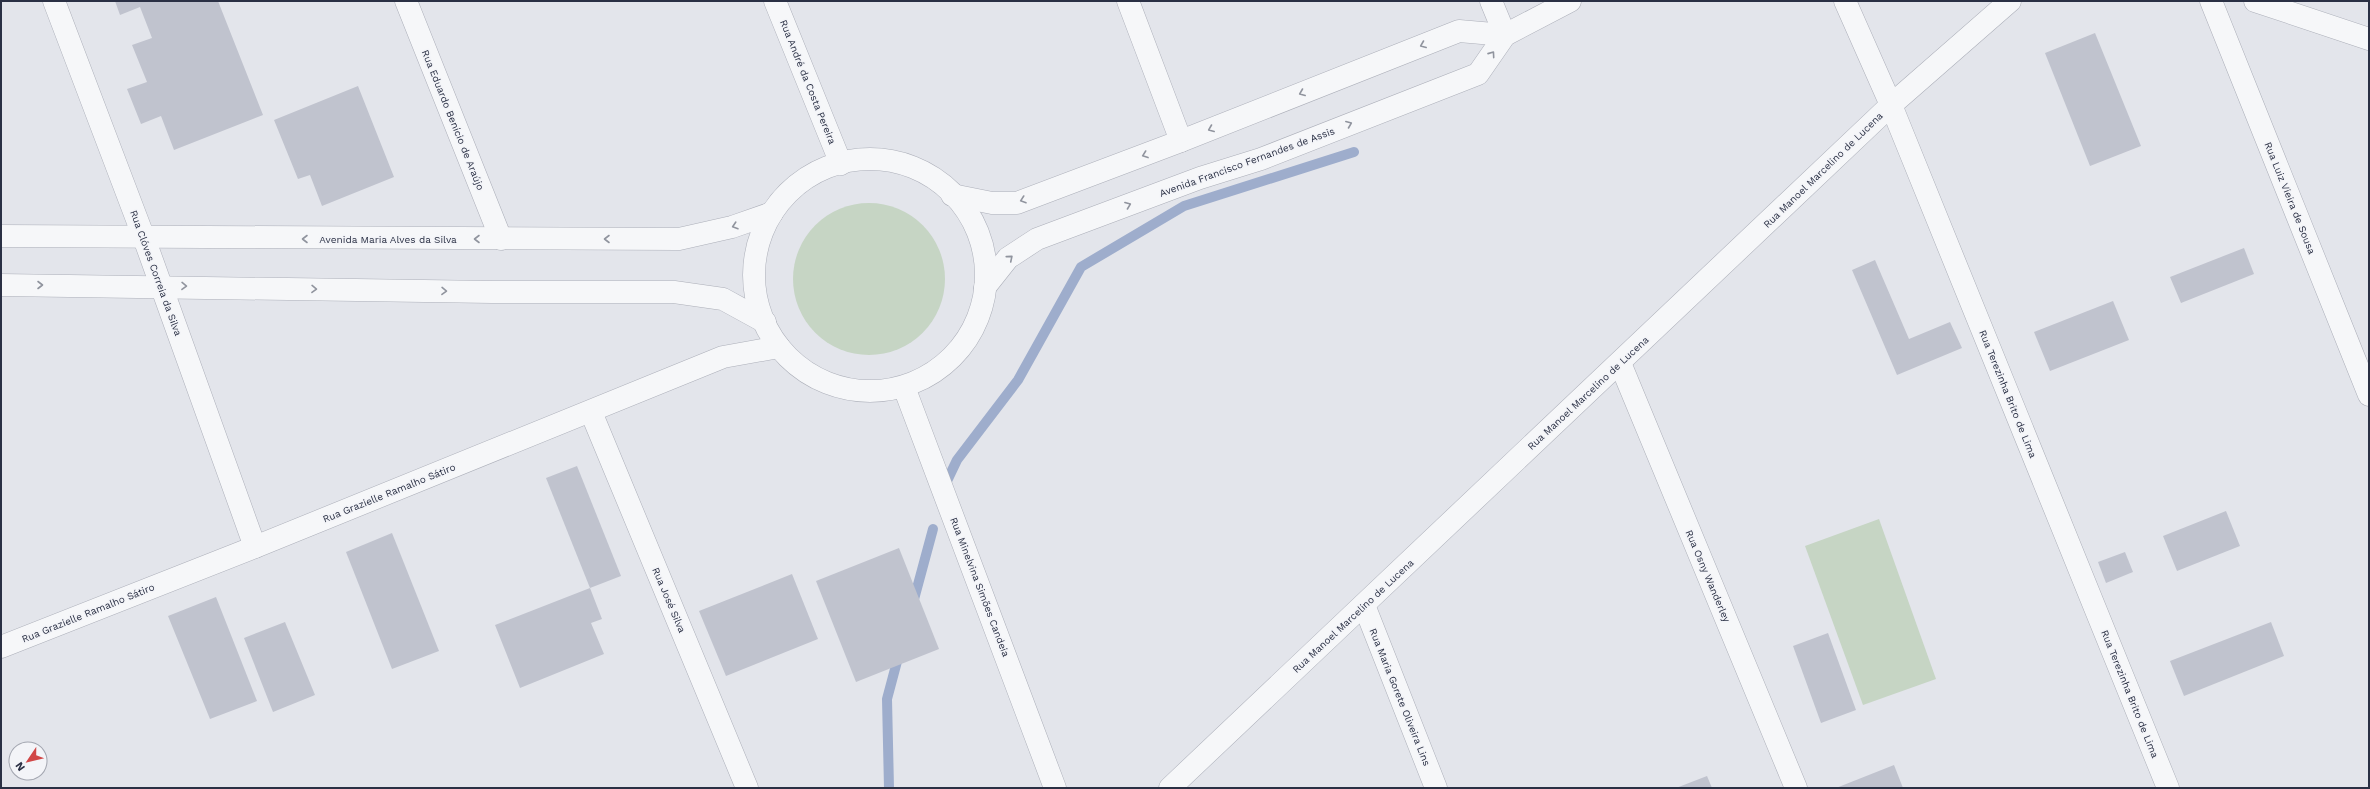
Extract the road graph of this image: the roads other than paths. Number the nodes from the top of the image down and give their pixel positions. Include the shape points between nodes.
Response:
1 (54, 1) edge
2 (406, 1) edge
3 (775, 1) edge
4 (1128, 1) edge
5 (1491, 1) edge
6 (1570, 1) edge
7 (1845, 1) edge
8 (2010, 1) edge
9 (2211, 1) edge
10 (2255, 1) edge
11 (1505, 35) junction
12 (2369, 39) edge
13 (1891, 105) junction
14 (1181, 141) junction
15 (841, 164) junction
16 (952, 195) junction
17 (772, 213) junction
18 (1, 236) edge
19 (144, 238) junction
20 (501, 239) junction
21 (1, 285) edge
22 (161, 286) junction
23 (985, 287) junction
24 (765, 322) junction
25 (779, 347) junction
26 (1620, 363) junction
27 (904, 387) junction
28 (2369, 395) edge
29 (591, 412) junction
30 (255, 547) junction
31 (1364, 606) junction
32 (1, 647) edge
33 (747, 788) edge
34 (1056, 788) edge
35 (1170, 788) edge
36 (1436, 788) edge
37 (1796, 788) edge
38 (2168, 788) edge

1 - 19 street, Rua Clóves Correia da Silva
2 - 20 street, Rua Eduardo Benício de Araújo
3 - 15 street, Rua André da Costa Pereira
4 - 14 street
5 - 11 street
6 - 11 street, Avenida Francisco Fernandes de Assis
7 - 13 street, Rua Terezinha Brito de Lima
8 - 13 street, Rua Manoel Marcelino de Lucena
9 - 28 street, Rua Luiz Vieira de Sousa
10 - 12 street
11 -> 14 street via 1459,31
23 -> 11 street, Avenida Francisco Fernandes de Assis via 1008,258 1037,239 1261,158 1478,74
13 - 26 street, Rua Manoel Marcelino de Lucena
13 - 38 street, Rua Terezinha Brito de Lima
14 -> 16 street via 1017,203 992,203
15 - 16 street via 850,161 882,160 914,168 941,184
15 - 17 street via 820,170 793,188
16 - 23 street via 964,208 979,236 986,267
17 -> 20 street, Avenida Maria Alves da Silva via 732,227 679,239
17 - 24 street via 759,242 754,274 758,305
18 - 19 street, Avenida Maria Alves da Silva
20 -> 19 street, Avenida Maria Alves da Silva
19 - 22 street, Rua Clóves Correia da Silva
21 -> 22 street
22 -> 24 street via 492,292 674,292 723,299
22 - 30 street, Rua Clóves Correia da Silva
23 - 27 street via 984,300 974,328 956,354 933,374
24 - 25 street
25 - 27 street via 814,377 843,388 874,392
25 - 29 street, Rua Grazielle Ramalho Sátiro via 723,357
26 - 31 street, Rua Manoel Marcelino de Lucena
26 - 37 street, Rua Osny Wanderley
27 - 34 street, Rua Minelvina Simões Candeia
29 - 30 street, Rua Grazielle Ramalho Sátiro
29 - 33 street, Rua José Silva
30 - 32 street, Rua Grazielle Ramalho Sátiro
31 - 35 street, Rua Manoel Marcelino de Lucena
31 - 36 street, Rua Maria Gorete Oliveira Lins

